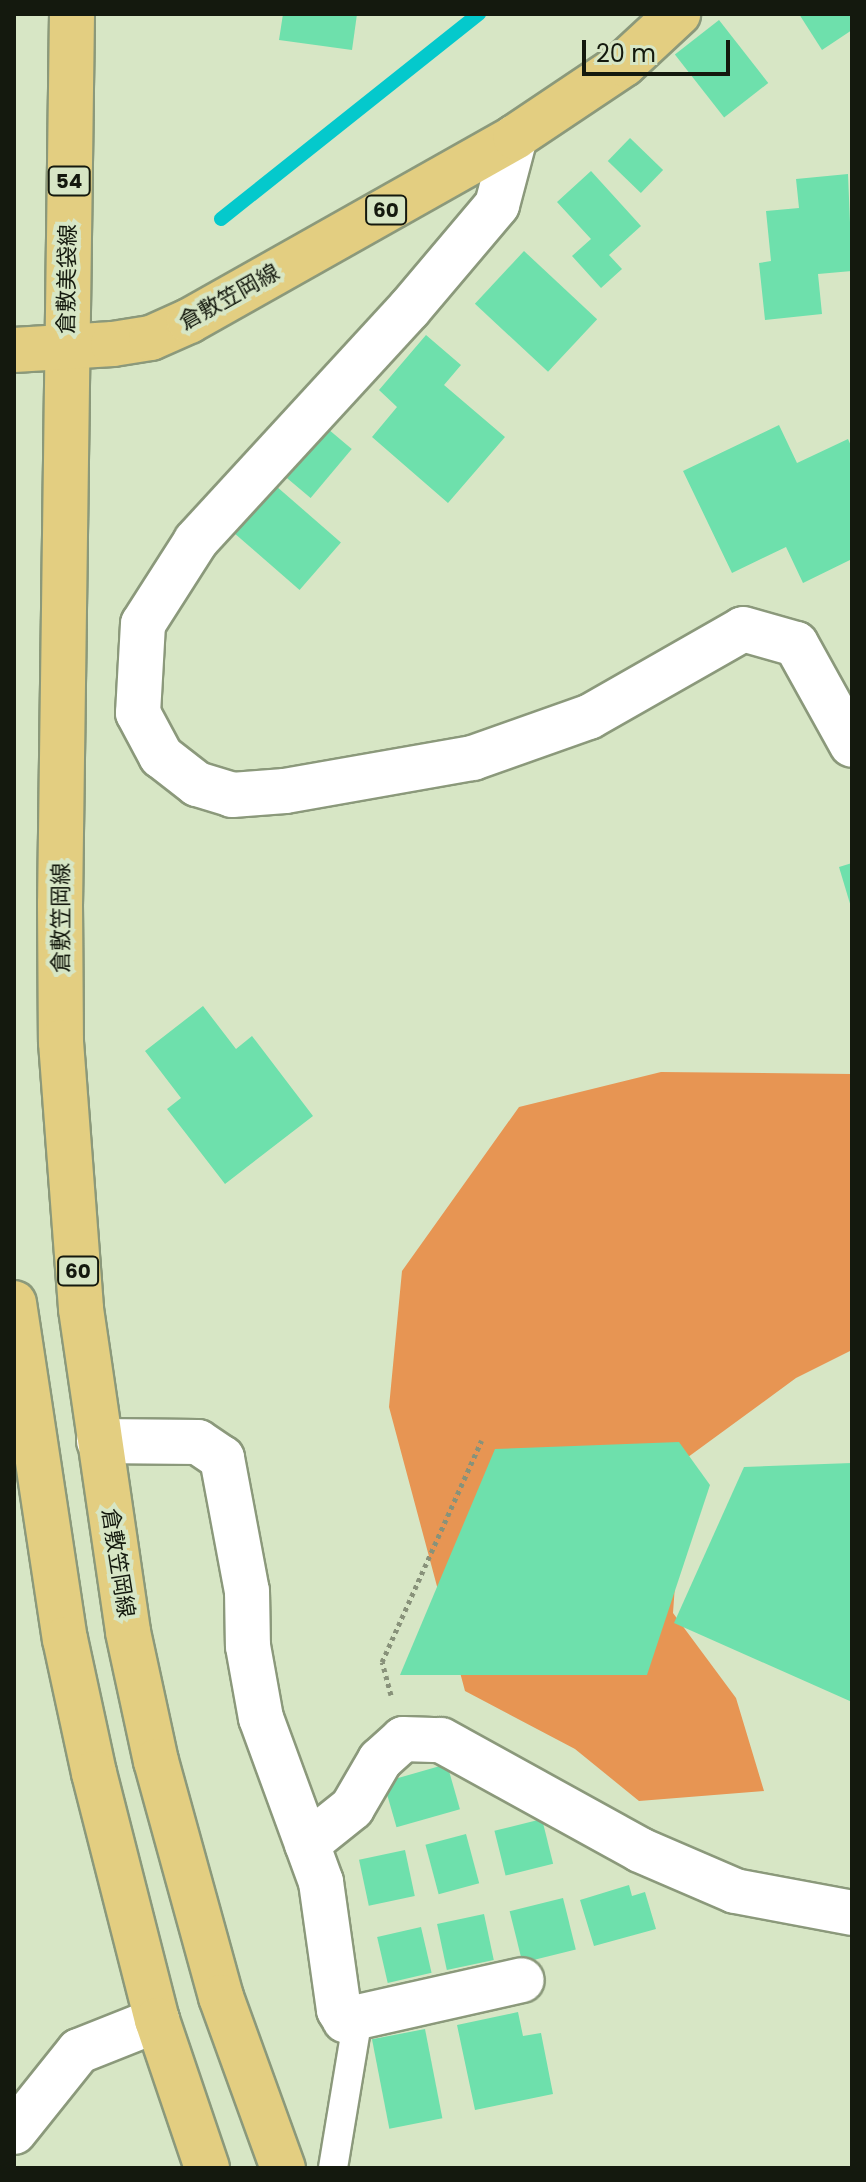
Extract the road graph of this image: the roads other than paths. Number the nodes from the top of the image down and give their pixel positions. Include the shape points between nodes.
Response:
1 (72, 14) edge
2 (678, 14) edge
3 (515, 137) junction
4 (66, 348) junction
5 (14, 350) edge
6 (852, 745) edge
7 (14, 1303) edge
8 (99, 1441) junction
9 (307, 1844) junction
10 (852, 1913) edge
11 (522, 1980) dead end
12 (358, 2017) junction
13 (157, 2020) junction
14 (14, 2132) edge
15 (207, 2168) edge
16 (283, 2168) edge
17 (333, 2168) edge

1 - 4 main road, 倉敷美袋線 / 54
2 - 3 main road, 倉敷笠岡線 / 60 via 624,64
3 - 4 main road, 倉敷笠岡線 / 60 via 189,321 151,338
3 - 6 street via 497,205 196,541 143,624 138,713 161,756 197,784 232,795 285,791 473,758 589,717 743,629 796,644
4 - 5 main road, 倉敷美袋線
4 - 8 main road, 倉敷笠岡線 / 60 via 61,1042 81,1309
7 - 13 main road via 65,1639
8 - 9 street via 198,1442 222,1458 245,1577 248,1646 261,1718
8 - 16 main road, 倉敷笠岡線 / 60 via 128,1632 156,1761 221,1997
9 - 10 street via 352,1808 380,1760 403,1739 441,1740 640,1850 735,1891
9 - 12 street via 327,1913 339,2010 345,2020
11 - 12 street
12 - 17 lane
13 - 14 street via 79,2051
13 - 15 main road

